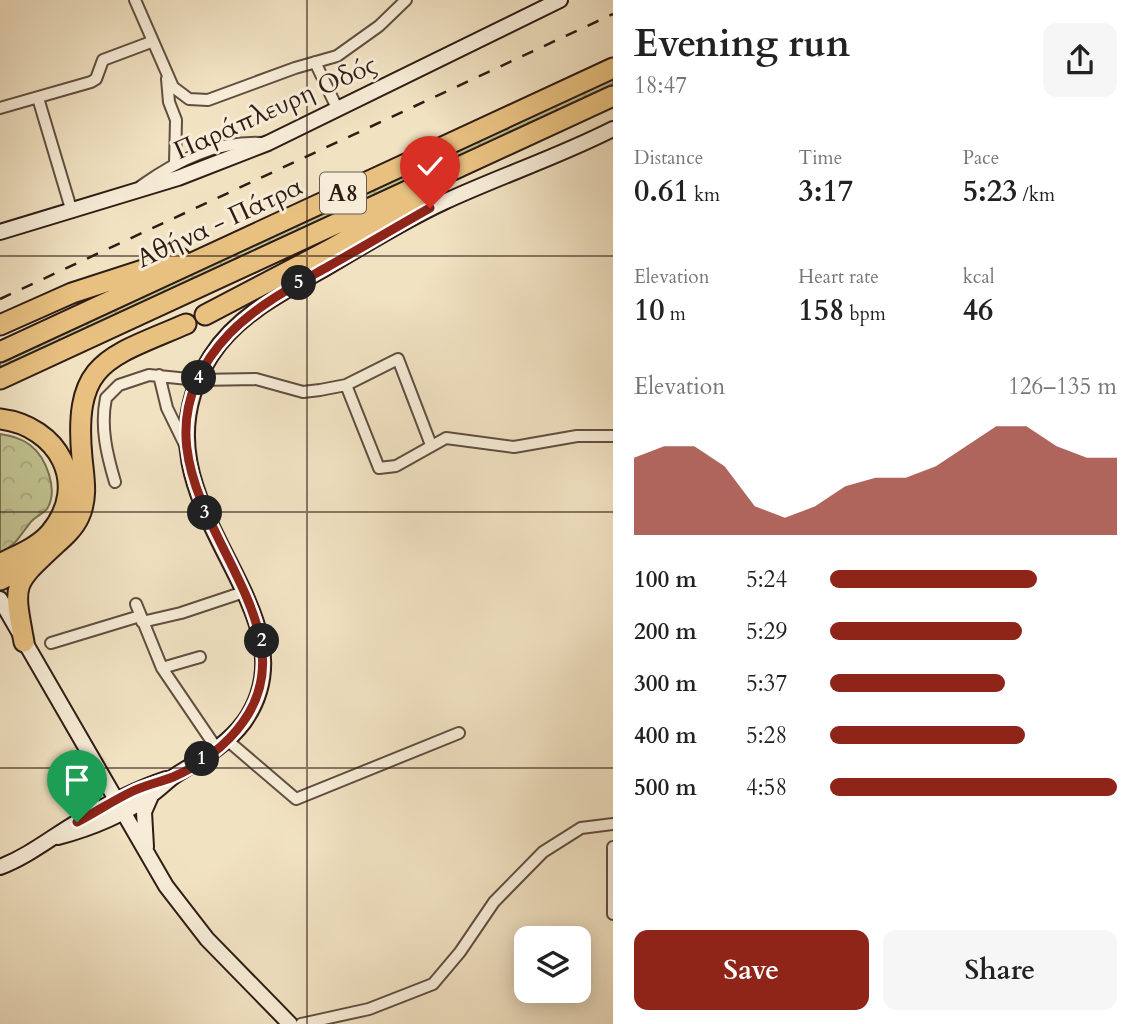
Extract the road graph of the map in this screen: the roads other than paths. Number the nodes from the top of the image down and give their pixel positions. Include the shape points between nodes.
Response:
1 (135, 0) edge
2 (406, 0) edge
3 (560, 0) edge
4 (151, 42) junction
5 (315, 61) junction
6 (613, 68) edge
7 (167, 76) junction
8 (613, 96) edge
9 (38, 98) junction
10 (208, 100) junction
11 (0, 108) edge
12 (337, 108) junction
13 (176, 120) junction
14 (613, 129) edge
15 (527, 134) junction
16 (268, 143) junction
17 (176, 163) junction
18 (127, 195) junction
19 (72, 212) junction
20 (0, 232) edge
21 (225, 248) junction
22 (205, 315) dead end
23 (186, 324) dead end
24 (0, 325) edge
25 (0, 352) edge
26 (159, 375) junction
27 (0, 379) edge
28 (198, 380) junction
29 (346, 384) junction
30 (0, 419) edge
31 (613, 436) edge
32 (431, 445) junction
33 (186, 447) junction
34 (115, 482) dead end
35 (37, 560) junction
36 (0, 564) edge
37 (0, 580) edge
38 (244, 592) junction
39 (0, 599) edge
40 (139, 614) junction
41 (24, 642) junction
42 (51, 643) dead end
43 (200, 657) dead end
44 (163, 668) junction
45 (458, 733) dead end
46 (222, 744) junction
47 (87, 752) junction
48 (174, 776) junction
49 (151, 795) junction
50 (119, 807) junction
51 (77, 822) junction
52 (613, 824) edge
53 (58, 837) junction
54 (613, 847) edge
55 (147, 855) junction
56 (0, 867) edge
57 (613, 914) edge
58 (290, 1024) edge
59 (301, 1024) edge

1 - 4 street
2 - 5 street via 348,50
3 - 12 street, Παράπλευρη Οδός
4 - 7 street
4 - 9 street via 103,60 91,82
5 - 10 street
5 - 12 street
6 - 21 highway, Αθήνα - Πάτρα / Α8
7 - 10 street via 181,96
7 - 13 street
8 - 15 highway, Αθήνα - Πάτρα / Α8
9 - 11 street
9 - 19 street
10 - 13 street via 180,105
12 - 16 street, Παράπλευρη Οδός
13 - 17 street
14 - 28 street via 430,208 285,291 230,333
15 - 22 highway via 331,249
15 - 27 highway, Αθήνα - Πάτρα / Α8
16 - 17 street via 220,146
16 - 18 street, Παράπλευρη Οδός
17 - 18 street
18 - 19 street, Παράπλευρη Οδός
19 - 20 street, Παράπλευρη Οδός
21 - 24 highway via 175,259 72,293
21 - 25 highway, Αθήνα - Πάτρα / Α8
23 - 35 highway via 122,352 92,377 80,415 85,486 81,513
26 - 28 street
26 - 33 street via 167,408
26 - 34 street via 132,378 106,398 106,453
28 - 29 street via 256,379 303,392
28 - 33 street via 188,411
29 - 32 street via 379,468 396,466
29 - 32 street via 395,359 401,361
30 - 36 highway via 28,425 45,436 59,453 68,485 61,515 49,534
31 - 32 street via 577,436 514,447 454,438
33 - 38 street via 202,507
35 - 37 highway
35 - 41 highway via 24,574 18,597
38 - 40 street via 181,613
38 - 46 street via 261,636 263,673 251,709
39 - 41 street
40 - 42 street
40 - 44 street
41 - 47 street
43 - 44 street
44 - 46 street
45 - 46 street via 296,799
46 - 48 street
47 - 50 street
47 - 51 street via 92,799
48 - 49 street
48 - 50 street via 134,790
49 - 50 street
49 - 55 street via 144,812
50 - 51 street
50 - 53 street via 98,825
50 - 55 street
51 - 53 street
52 - 59 street via 581,828 543,852 494,902 433,984 369,1009
53 - 56 street
54 - 57 street
55 - 58 street via 207,939

